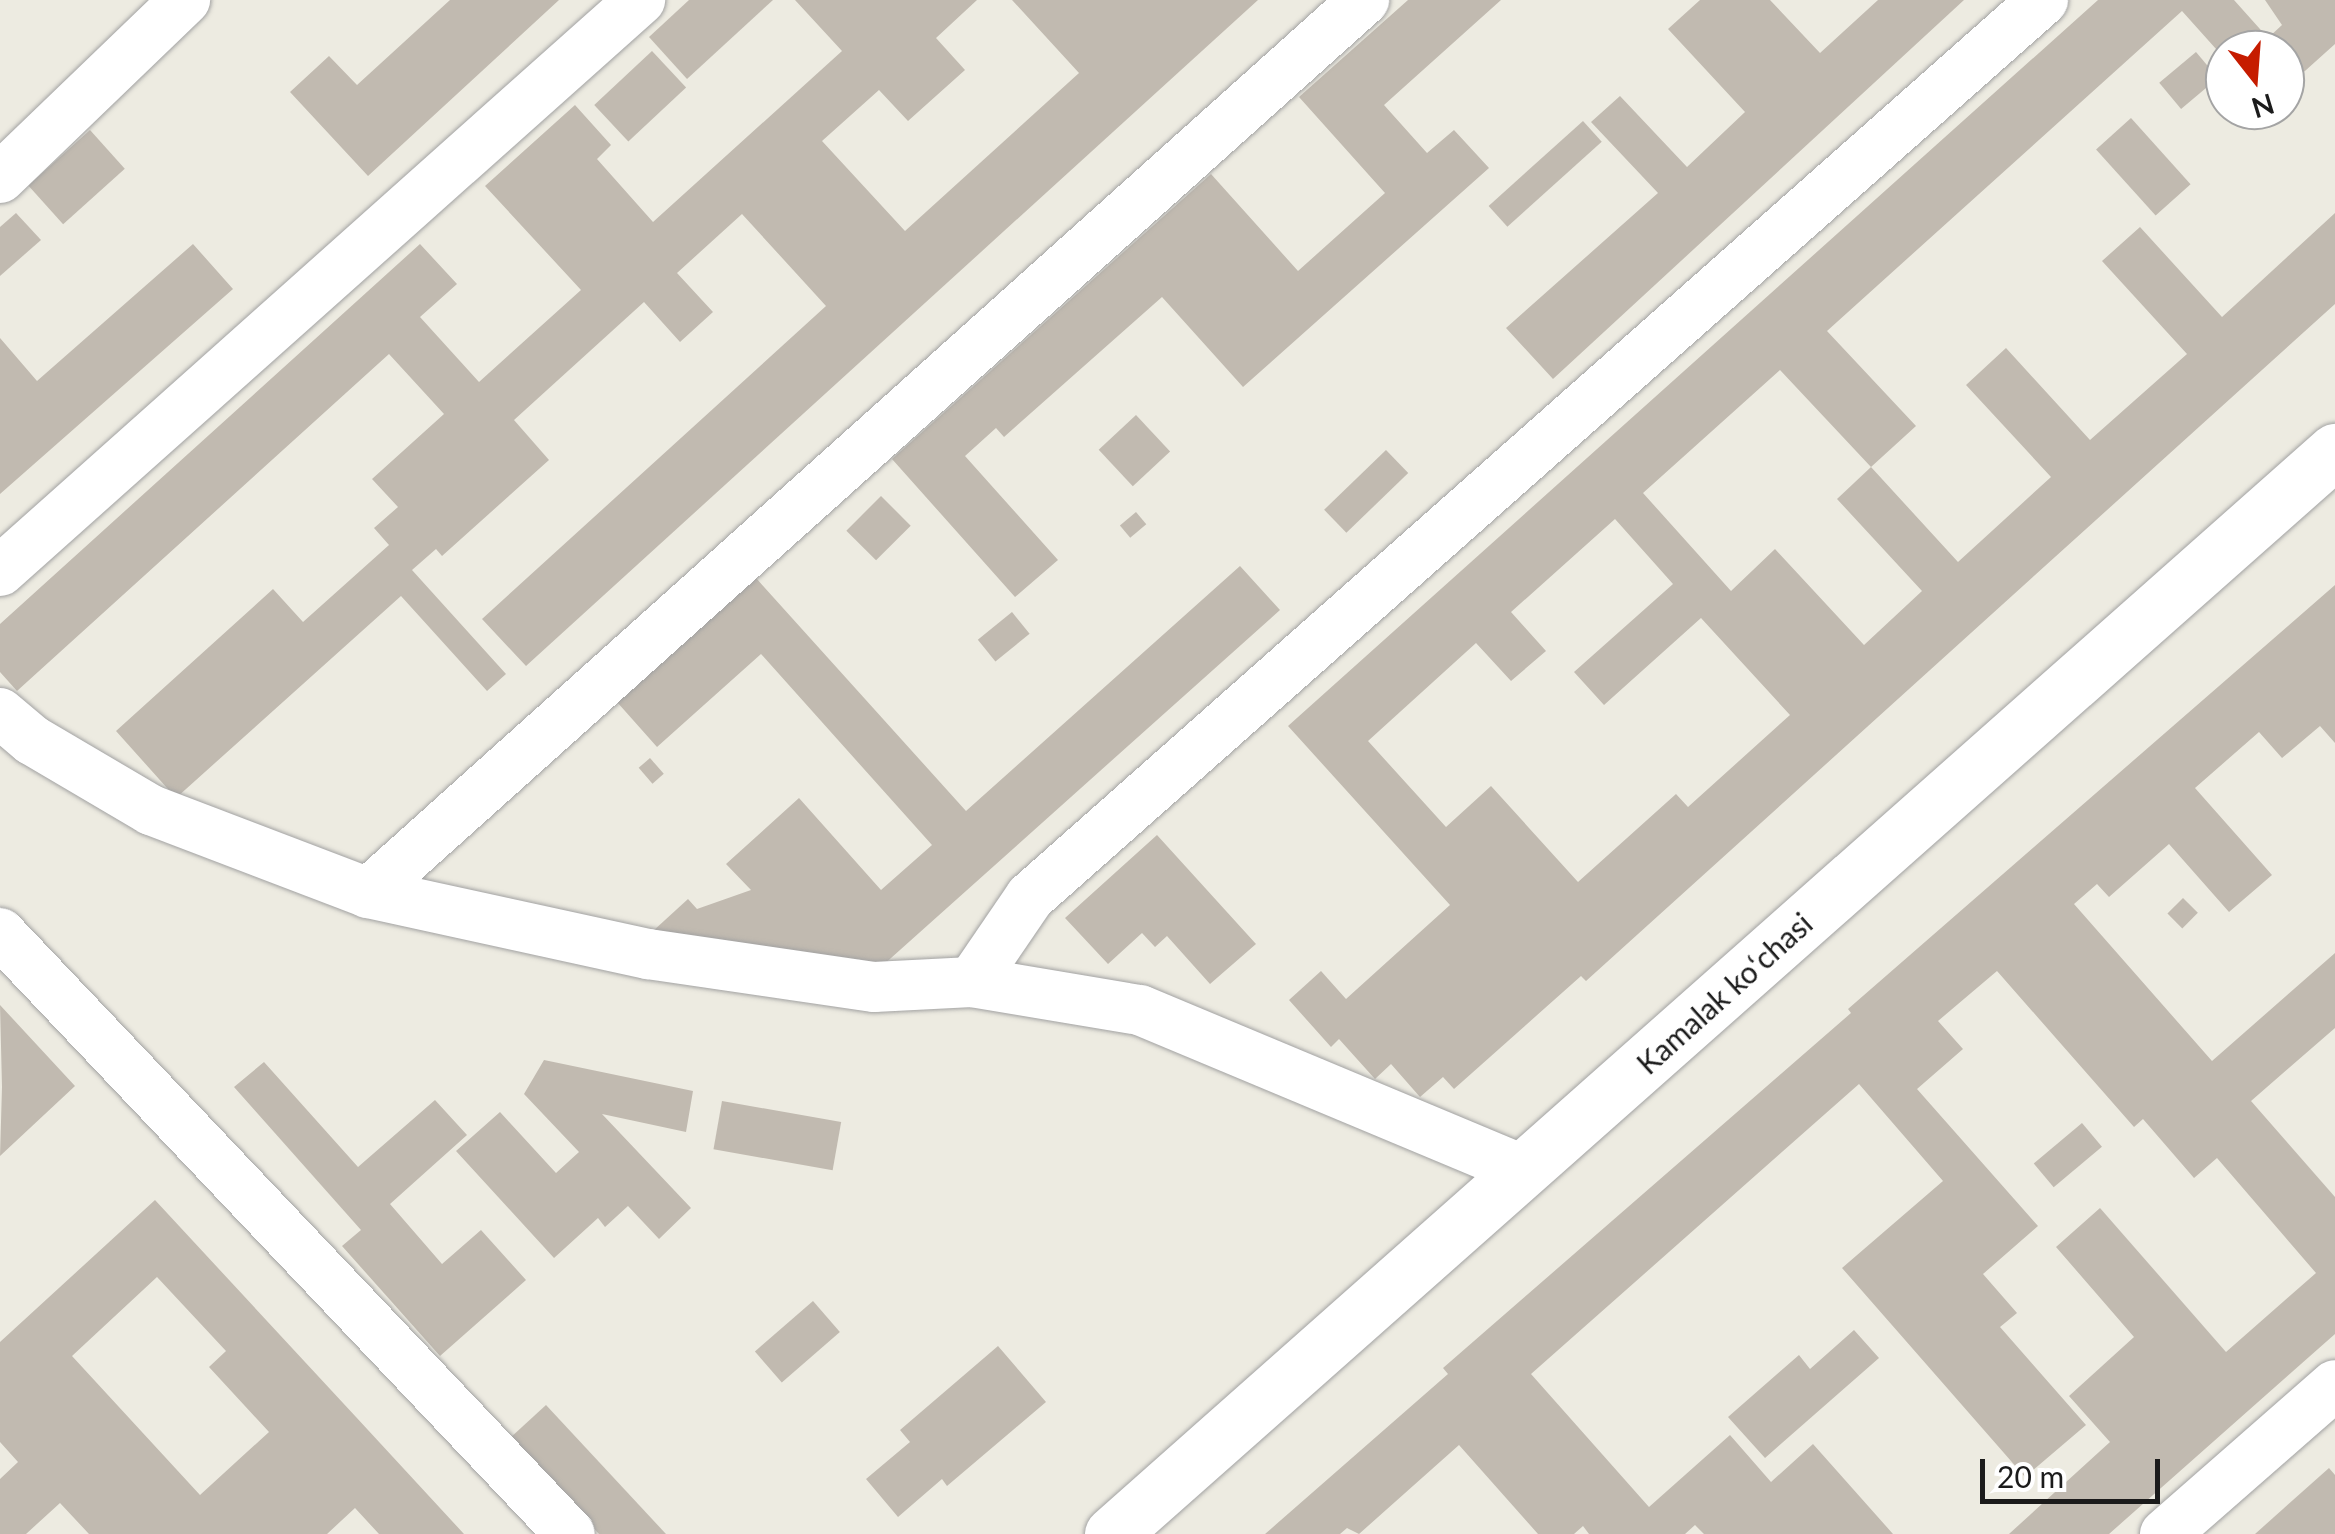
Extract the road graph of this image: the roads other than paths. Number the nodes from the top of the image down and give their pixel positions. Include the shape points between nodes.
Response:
1 (186, 0) edge
2 (640, 0) edge
3 (1364, 0) edge
4 (2043, 0) edge
5 (0, 178) edge
6 (2335, 452) edge
7 (0, 571) edge
8 (0, 713) edge
9 (368, 893) junction
10 (0, 933) edge
11 (972, 982) junction
12 (1524, 1171) junction
13 (2335, 1385) edge
14 (570, 1534) edge
15 (1112, 1534) edge
16 (2165, 1534) edge

1 - 5 street
2 - 7 street
3 - 9 street
4 - 11 street via 1030,897
6 - 12 street, Kamalak koʻchasi
8 - 9 street via 32,740 151,810
9 - 11 street via 648,954 874,986
10 - 14 street
11 - 12 street via 1140,1010
12 - 15 street, Kamalak koʻchasi
13 - 16 street

